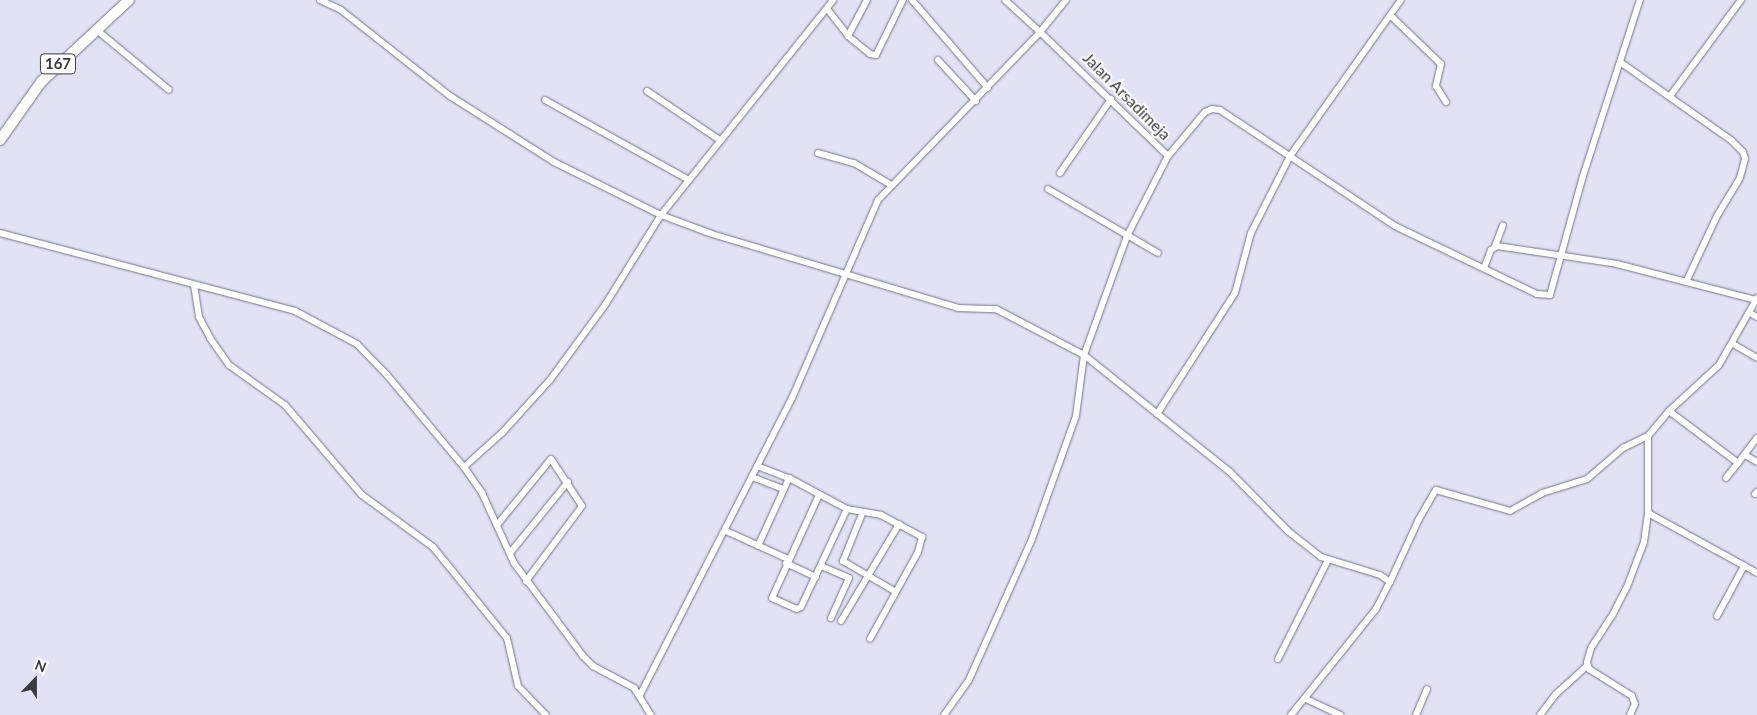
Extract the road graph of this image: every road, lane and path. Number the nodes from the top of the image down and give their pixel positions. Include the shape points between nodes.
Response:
1 (129, 0) edge
2 (320, 0) edge
3 (833, 0) edge
4 (867, 0) edge
5 (903, 0) edge
6 (912, 0) edge
7 (1005, 0) edge
8 (1066, 0) edge
9 (1401, 0) edge
10 (1640, 0) edge
11 (1741, 0) edge
12 (828, 10) junction
13 (1390, 15) junction
14 (98, 31) junction
15 (1040, 32) junction
16 (848, 36) junction
17 (938, 60) dead end
18 (1620, 62) junction
19 (988, 88) junction
20 (169, 90) dead end
21 (647, 91) dead end
22 (1670, 96) junction
23 (1110, 99) junction
24 (545, 100) dead end
25 (976, 101) junction
26 (1446, 102) dead end
27 (4, 126) edge
28 (0, 140) edge
29 (721, 141) junction
30 (818, 153) dead end
31 (1168, 156) junction
32 (1290, 156) junction
33 (1060, 173) dead end
34 (689, 180) junction
35 (891, 185) junction
36 (1048, 189) dead end
37 (661, 215) junction
38 (1503, 225) dead end
39 (0, 233) edge
40 (1127, 236) junction
41 (1495, 246) junction
42 (1158, 253) dead end
43 (1560, 254) junction
44 (1484, 268) junction
45 (844, 273) junction
46 (1687, 280) junction
47 (194, 285) junction
48 (1757, 299) edge
49 (1750, 313) junction
50 (1757, 317) edge
51 (1733, 344) junction
52 (1084, 355) junction
53 (1757, 358) edge
54 (1669, 411) junction
55 (1157, 414) junction
56 (1648, 436) junction
57 (1757, 438) edge
58 (1744, 454) junction
59 (1757, 462) edge
60 (1738, 463) junction
61 (757, 466) junction
62 (464, 467) junction
63 (752, 477) junction
64 (789, 478) junction
65 (1726, 478) dead end
66 (568, 482) junction
67 (784, 489) junction
68 (820, 495) junction
69 (847, 509) junction
70 (1648, 513) junction
71 (862, 514) junction
72 (899, 524) junction
73 (497, 525) junction
74 (726, 531) junction
75 (758, 546) junction
76 (510, 553) junction
77 (1328, 560) junction
78 (787, 561) junction
79 (821, 566) junction
80 (1744, 566) junction
81 (1757, 573) edge
82 (867, 576) junction
83 (816, 577) junction
84 (526, 581) junction
85 (1390, 582) junction
86 (896, 592) junction
87 (1717, 616) dead end
88 (831, 618) dead end
89 (841, 621) dead end
90 (870, 639) dead end
91 (1278, 659) dead end
92 (1588, 666) junction
93 (1427, 689) dead end
94 (640, 695) junction
95 (1306, 699) junction
96 (546, 715) edge
97 (651, 715) edge
98 (944, 715) edge
99 (1291, 715) edge
100 (1341, 715) edge
101 (1416, 715) edge
102 (1540, 715) edge
103 (1630, 715) edge

1 - 14 main road, 167
2 - 37 street via 341,10 450,96 554,162
3 - 12 street
4 - 16 street
5 - 16 street via 876,55 870,54
6 - 19 street
7 - 15 street, Jalan Arsadimeja
8 - 15 street
9 - 13 street
10 - 18 street
11 - 22 street
12 - 16 street
12 - 29 street
13 - 26 street via 1441,64 1436,86
13 - 32 street
14 - 20 street
14 - 27 main road, 167 via 41,82
15 - 19 street
15 - 23 street, Jalan Arsadimeja
17 - 25 street
18 - 22 street
18 - 43 street
19 - 25 street
21 - 29 street
22 - 46 street via 1731,140 1743,152 1745,159 1740,178 1717,216
23 - 31 street, Jalan Arsadimeja
23 - 33 street
24 - 34 street
25 - 35 street
27 - 28 main road, 167
29 - 34 street
30 - 35 street via 854,163
31 - 32 street, Jalan Arsadimeja via 1205,112 1212,109 1220,110
31 - 40 street
32 - 44 street via 1366,210
32 - 55 street via 1251,232 1235,294
34 - 37 street
35 - 45 street via 874,206
36 - 40 street
37 - 45 street via 712,234
37 - 62 street via 605,304 550,380
38 - 41 street
39 - 47 street
40 - 42 street
40 - 52 street
41 - 43 street
41 - 44 street
43 - 44 street via 1553,289 1547,296
43 - 46 street via 1617,264 1668,279
45 - 52 street via 958,308 996,309
45 - 61 street via 792,398
46 - 48 street
47 - 62 street via 295,310 357,344
47 - 96 street via 199,316 229,365 285,406 362,495 433,547 507,638 518,686
48 - 49 street
49 - 50 street
49 - 51 street
51 - 53 street
51 - 54 street via 1706,381
52 - 55 street
52 - 98 street via 1076,416 1039,521 969,680
54 - 56 street
54 - 60 street
55 - 77 street via 1230,472 1288,531
56 - 70 street
56 - 85 street via 1623,448 1587,479 1542,493 1510,511 1436,490
57 - 58 street
58 - 59 street
58 - 60 street
60 - 65 street
61 - 63 street
61 - 64 street
62 - 73 street via 482,493
63 - 67 street
63 - 74 street
64 - 67 street
64 - 68 street
66 - 73 street via 551,459
66 - 76 street
66 - 84 street via 582,506
67 - 75 street
68 - 69 street
68 - 78 street
69 - 71 street
69 - 79 street
70 - 80 street
70 - 92 street via 1637,561 1612,616 1590,648
71 - 72 street via 876,513
71 - 82 street via 842,558 844,564
72 - 82 street
72 - 86 street via 922,539
73 - 76 street
74 - 75 street
74 - 94 street
75 - 78 street
76 - 84 street
77 - 85 street via 1380,575
77 - 91 street
78 - 83 street
78 - 83 street via 772,598 798,609
79 - 83 street
79 - 88 street via 849,578
80 - 81 street
80 - 87 street
82 - 86 street
82 - 89 street
84 - 94 street via 593,666 634,688
85 - 95 street via 1376,609
86 - 90 street
92 - 102 street via 1556,694
92 - 103 street via 1632,696 1635,704
93 - 101 street
94 - 97 street
95 - 99 street
95 - 100 street

